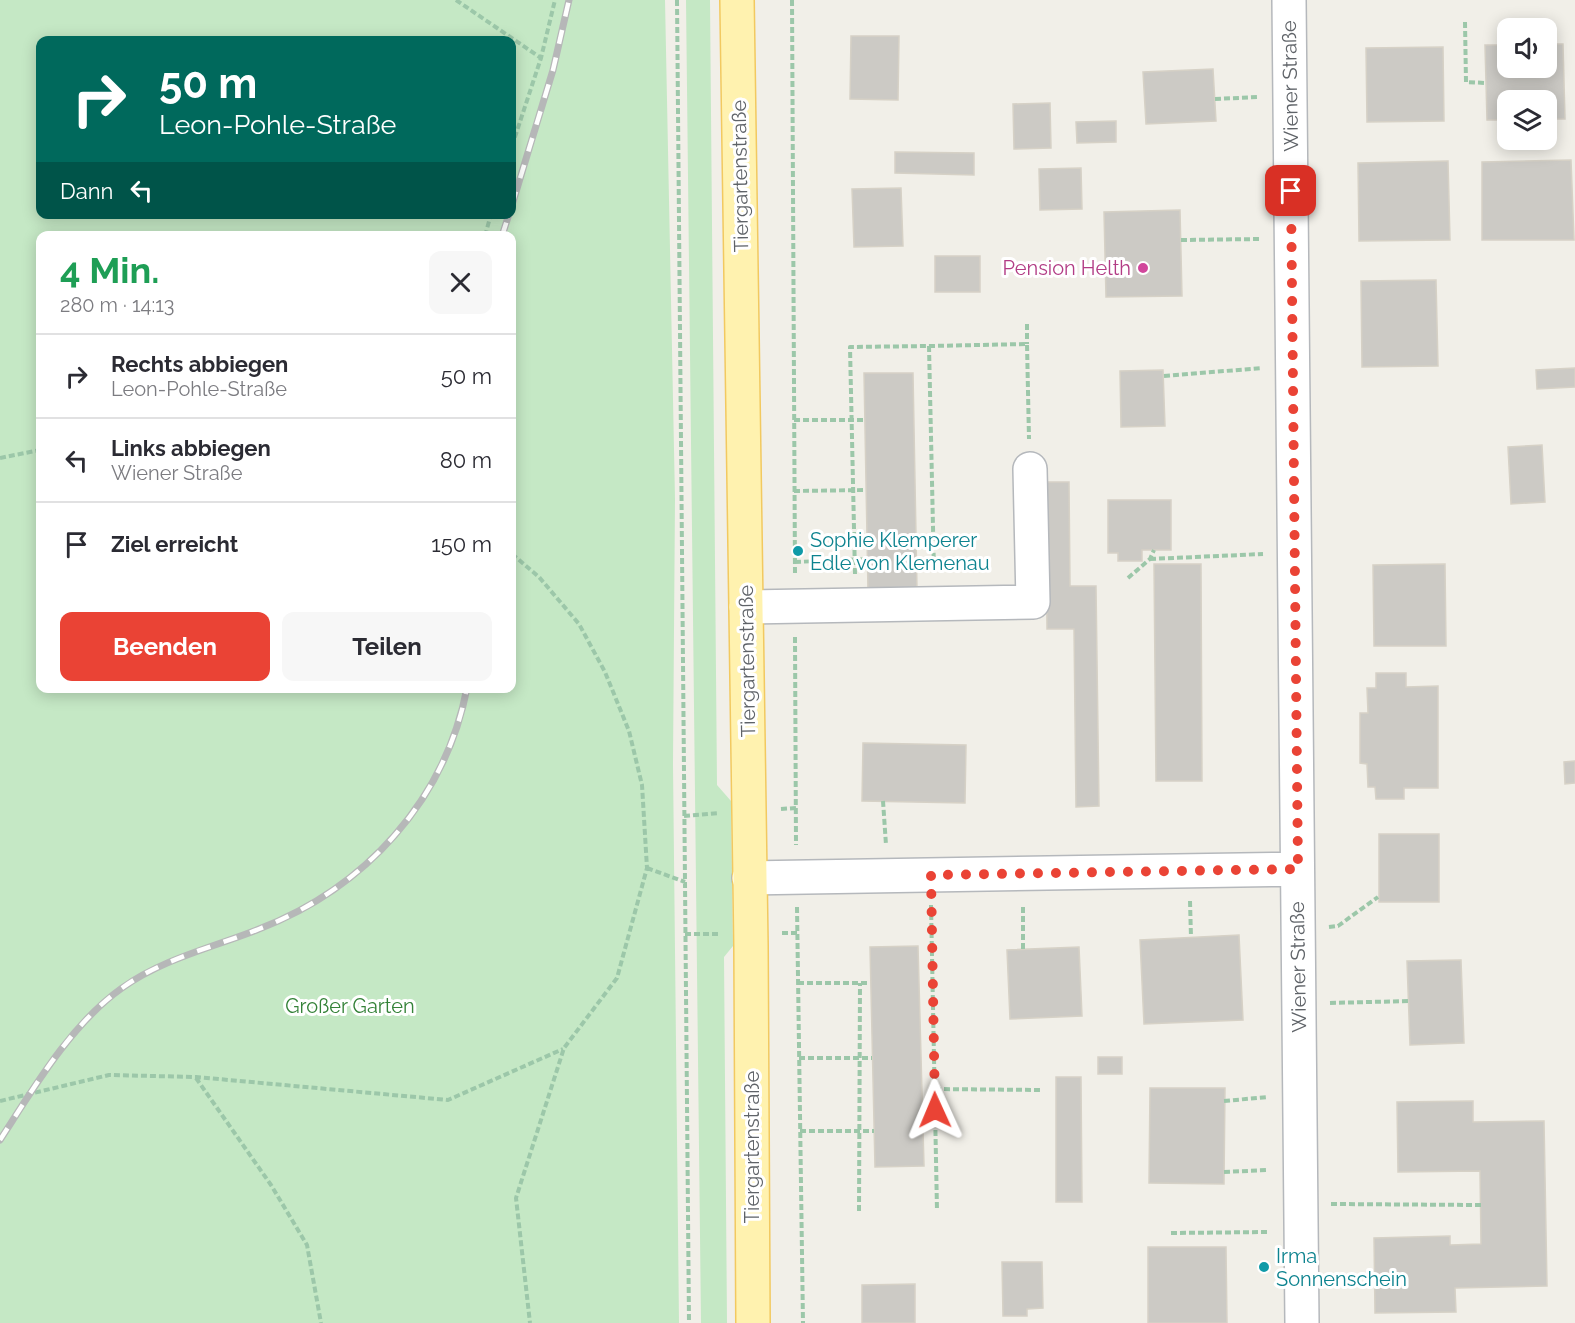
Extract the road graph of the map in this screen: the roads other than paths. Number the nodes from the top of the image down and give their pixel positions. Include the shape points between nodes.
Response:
1 (737, 0) edge
2 (1289, 0) edge
3 (1030, 469) road end
4 (746, 607) junction
5 (1298, 869) junction
6 (749, 878) junction
7 (753, 1323) edge
8 (1302, 1323) edge

1 - 4 main road, Tiergartenstraße
2 - 5 street, Wiener Straße
3 - 4 street via 1033,602
4 - 6 main road, Tiergartenstraße
5 - 6 street
5 - 8 street, Wiener Straße
6 - 7 main road, Tiergartenstraße

